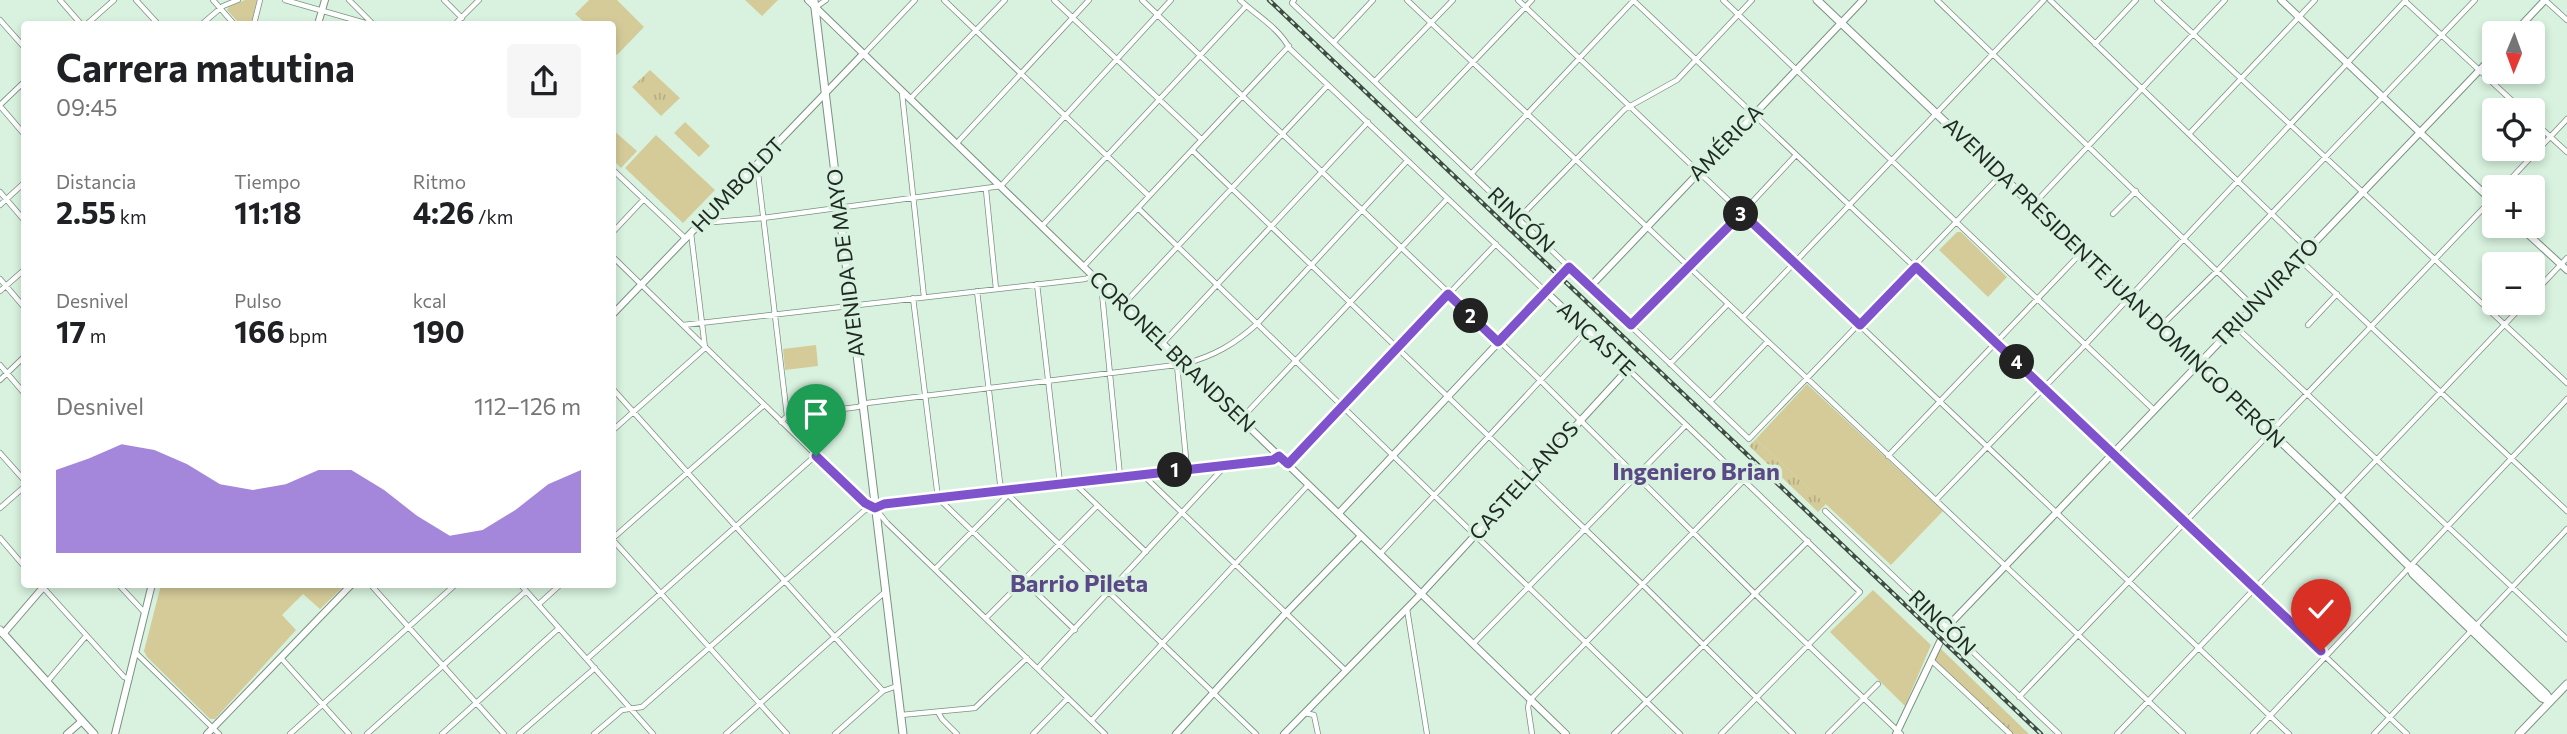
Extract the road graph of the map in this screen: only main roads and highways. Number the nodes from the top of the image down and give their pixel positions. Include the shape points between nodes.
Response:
1 (1817, 0) edge
2 (814, 4) edge
3 (1, 634) edge
4 (2567, 684) edge
5 (2550, 701) junction
6 (2522, 731) edge
7 (93, 734) edge
8 (903, 734) edge

1 - 5 main road, AVENIDA PRESIDENTE JUAN DOMINGO PERÓN via 2416,568
2 - 8 main road, AVENIDA DE MAYO
3 - 7 main road
4 - 5 main road
5 - 6 main road

